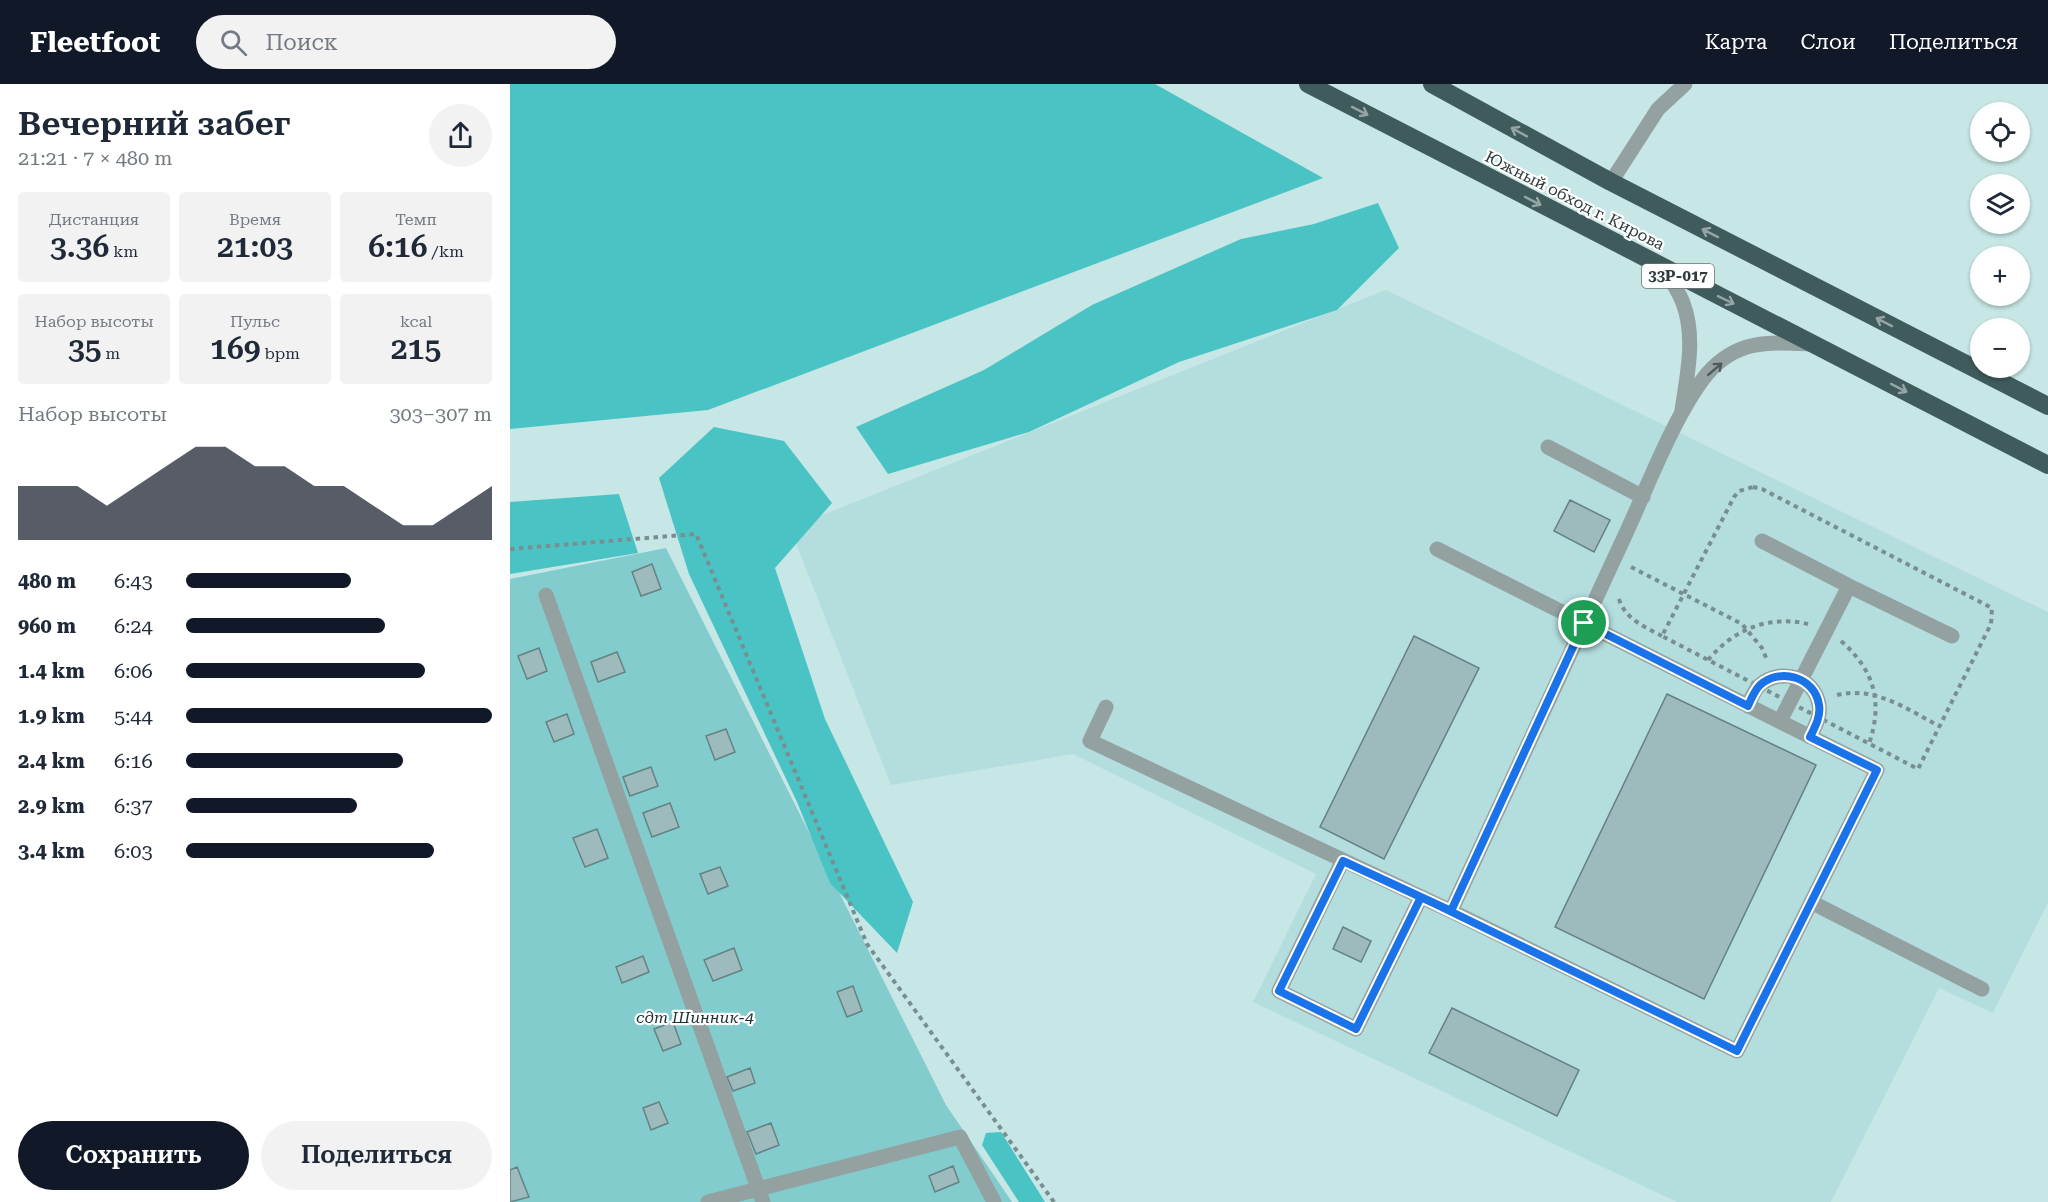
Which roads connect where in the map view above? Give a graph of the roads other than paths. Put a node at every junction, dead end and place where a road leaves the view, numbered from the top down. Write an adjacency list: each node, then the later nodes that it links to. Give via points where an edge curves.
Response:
1 (1308, 84): 5 (highway, Южный обход г. Кирова / 33Р-017, one-way to 5)
2 (1432, 84): 4 (highway, Южный обход г. Кирова, one-way to 2)
3 (1685, 84): 4 (street, via 1658,109)
4 (1611, 182): 7 (highway, Южный обход г. Кирова, one-way to 4)
5 (1666, 270): 6 (highway, Южный обход г. Кирова / 33Р-017, one-way to 6); 8 (street, via 1684,304 1690,335)
6 (1816, 345): 8 (street, one-way to 6, via 1708,374 1745,346 1766,342); 10 (highway, Южный обход г. Кирова / 33Р-017, one-way to 10)
7 (2048, 406)
8 (1681, 416): 11 (street)
9 (1548, 447): 11 (street)
10 (2048, 465)
11 (1643, 496): 16 (street)
12 (1762, 541): 14 (street)
13 (1437, 549): 16 (street)
14 (1850, 586): 17 (street); 18 (street)
15 (546, 595): 28 (street)
16 (1584, 623): 19 (street); 26 (street)
17 (1952, 636)
18 (1801, 680): 19 (street, via 1790,675 1773,678 1758,686); 21 (street); 22 (street, via 1812,687 1818,701 1819,717)
19 (1748, 706): 21 (street)
20 (1106, 707): 23 (street, via 1090,741)
21 (1780, 721): 22 (street)
22 (1810, 737): 25 (street, via 1877,770)
23 (1343, 861): 24 (street); 24 (street, via 1279,991 1356,1029)
24 (1421, 897): 26 (street)
25 (1811, 902): 26 (street, via 1737,1051); 27 (street)
26 (1451, 911)
27 (1982, 988)
28 (761, 1196): 29 (street); 30 (street, via 960,1137)
29 (708, 1202)
30 (994, 1202)

